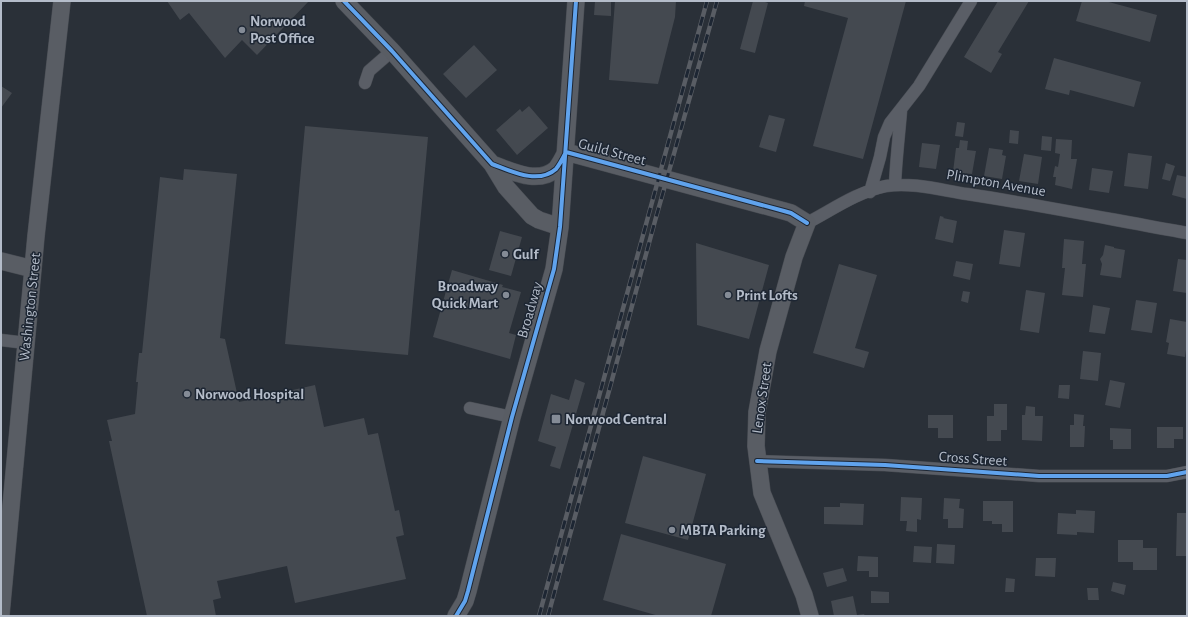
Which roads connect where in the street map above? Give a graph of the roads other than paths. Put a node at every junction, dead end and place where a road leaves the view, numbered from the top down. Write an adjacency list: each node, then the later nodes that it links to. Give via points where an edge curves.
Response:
1 (62, 1): 16 (street, Washington Street)
2 (344, 1): 5 (street, Guild Street)
3 (576, 1): 8 (street, Broadway)
4 (971, 1): 7 (street)
5 (392, 51): 6 (street, via 369,71); 9 (street, Guild Street)
6 (365, 83)
7 (901, 111): 10 (street); 11 (street, via 890,123 884,137)
8 (566, 152): 9 (street, Guild Street, via 556,169 546,175 528,176); 12 (street, Guild Street, via 791,213); 13 (street, Broadway)
9 (492, 164): 13 (street, via 506,187 532,216)
10 (895, 185): 11 (street, Plimpton Avenue); 14 (street, Plimpton Avenue, via 984,196)
11 (870, 192): 12 (street, Plimpton Avenue, via 847,201)
12 (807, 224): 21 (street, Lenox Street, via 794,256 768,351 757,412)
13 (560, 227): 20 (street, Broadway, via 554,269)
14 (1187, 233)
15 (1, 261): 16 (street)
16 (34, 269): 18 (street, Washington Street)
17 (1, 340): 18 (street)
18 (26, 343): 23 (street, Washington Street)
19 (470, 408): 20 (street)
20 (512, 417): 24 (street, Broadway, via 468,591)
21 (757, 461): 22 (street, Cross Street, via 885,465 1038,476 1167,476); 25 (street, Lenox Street, via 762,493 804,595)
22 (1187, 472)
23 (1, 614)
24 (456, 616)
25 (810, 616)

